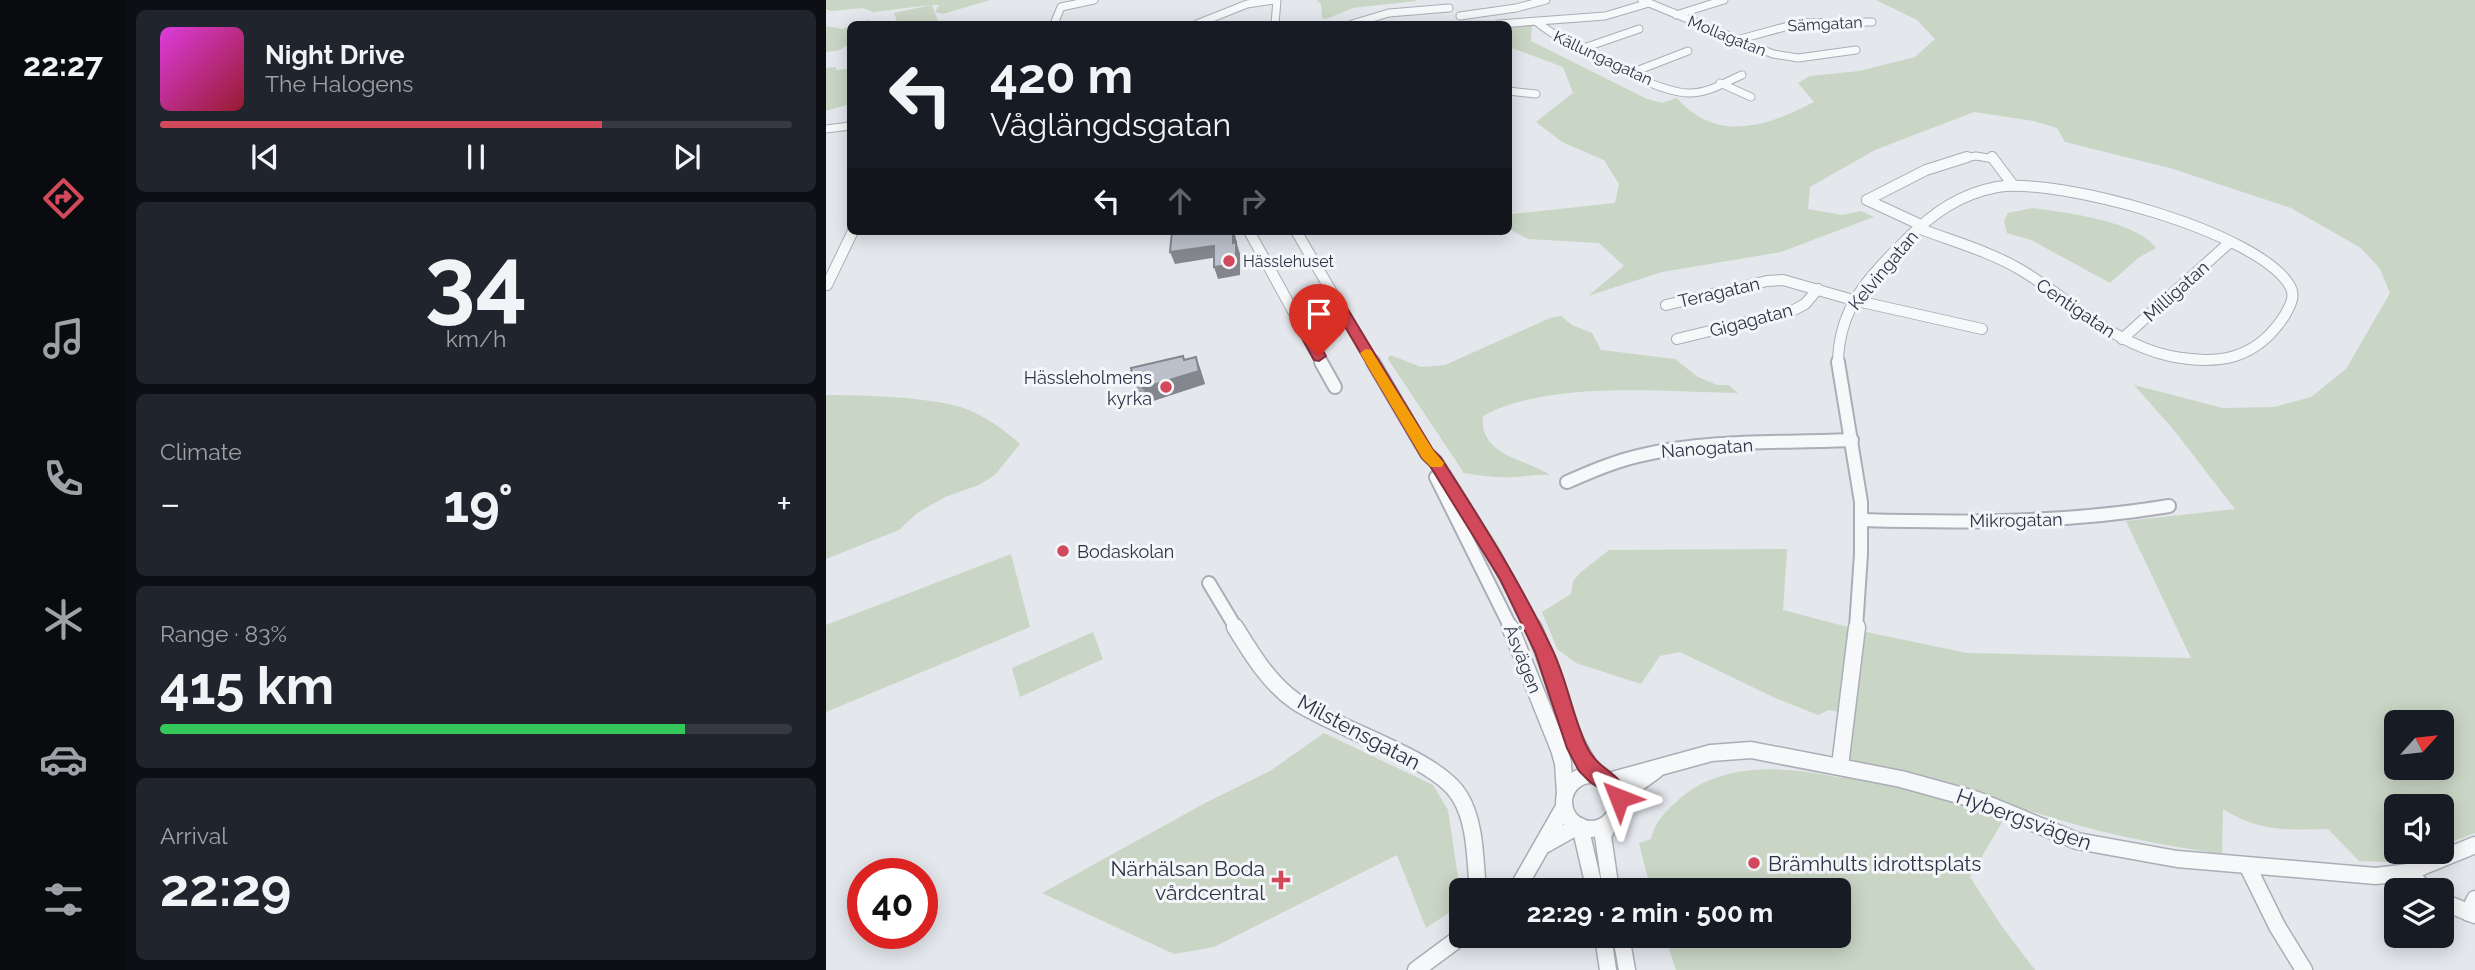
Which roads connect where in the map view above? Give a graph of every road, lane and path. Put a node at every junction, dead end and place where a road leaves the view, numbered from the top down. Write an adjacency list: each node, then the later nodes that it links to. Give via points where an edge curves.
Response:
1 (1094, 0): 7 (street)
2 (1275, 0): 12 (street, via 1247,4); 13 (street)
3 (1439, 0): 8 (street)
4 (1546, 0): 10 (street)
5 (1724, 0): 9 (street)
6 (1646, 2): 9 (street, Mollagatan); 15 (street, via 1605,16)
7 (1063, 3): 11 (street)
8 (1449, 8): 10 (street); 14 (street, via 1389,13)
9 (1676, 15): 19 (street, Mollagatan)
10 (1461, 20)
11 (1055, 21)
12 (1204, 21)
13 (1275, 21)
14 (1362, 21)
15 (1537, 22): 17 (street); 20 (street, Källungagatan)
16 (1872, 22): 19 (street, Sämgatan, via 1799,23)
17 (1512, 23)
18 (1639, 29): 20 (street)
19 (1737, 40): 21 (street, Mollagatan, via 1790,58)
20 (1581, 49): 23 (street, Källungagatan)
21 (1856, 50)
22 (1688, 51): 23 (street)
23 (1631, 73): 25 (street, Källungagatan, via 1694,93)
24 (1742, 75): 25 (street)
25 (1720, 83): 28 (street)
26 (1512, 91): 27 (street)
27 (1536, 94)
28 (1751, 97)
29 (847, 127): 30 (street)
30 (826, 130)
31 (2013, 185): 32 (street, Kelvingatan, via 1963,197); 32 (street, via 1994,159 1985,156 1921,172 1867,200); 36 (street, Kelvingatan, via 2099,196)
32 (1920, 226): 39 (street, Kelvingatan); 44 (street, Centigatan, via 2015,267)
33 (851, 235): 37 (street)
34 (1251, 235): 42 (street)
35 (1298, 235): 41 (street, Åsvägen)
36 (2229, 243): 44 (street, Milligatan); 44 (street, Centigatan, via 2274,268 2288,282 2291,305 2268,339 2245,353 2217,359 2175,356)
37 (827, 285)
38 (1818, 289): 39 (street, Teragatan); 40 (street, Teragatan, via 1767,281); 45 (street, Gigagatan, via 1805,304 1792,310)
39 (1853, 300): 43 (street, Teragatan); 47 (street, Kelvingatan, via 1844,319 1837,369)
40 (1666, 305)
41 (1340, 308): 42 (street); 48 (street, Åsvägen)
42 (1298, 320): 46 (street)
43 (1982, 329)
44 (2122, 339)
45 (1677, 340)
46 (1335, 387)
47 (1852, 440): 49 (street, Nanogatan, via 1666,448 1609,463); 51 (street, Kelvingatan)
48 (1427, 454): 55 (street, Åsvägen, via 1485,538 1521,603 1544,652 1577,748 1586,764); 56 (street, Åsvägen, via 1428,464 1478,555 1559,749)
49 (1567, 482)
50 (2169, 506): 51 (street, Mikrogatan, via 2058,520)
51 (1862, 520): 53 (street, Kelvingatan, via 1858,627)
52 (1209, 583): 63 (street, Milstensgatan, via 1267,674 1293,699 1428,768 1453,786 1468,820)
53 (1840, 766): 54 (street, Hybergsvägen, via 1751,750 1711,753); 61 (street, Hybergsvägen, via 1952,792 2077,841)
54 (1656, 769): 55 (street, Hybergsvägen); 57 (street, Hybergsvägen, via 1634,786)
55 (1603, 778): 56 (street, via 1576,780); 57 (street, via 1617,790)
56 (1564, 800): 58 (street, via 1568,817); 59 (street)
57 (1615, 812): 58 (street, via 1595,827); 66 (street, via 1603,836)
58 (1579, 826): 59 (street); 65 (street)
59 (1546, 844): 64 (street)
60 (2475, 845): 62 (street, Hybergsvägen)
61 (2248, 867): 62 (street, Hybergsvägen, via 2376,876); 76 (street)
62 (2409, 872): 67 (street)
63 (1476, 878)
64 (1524, 878)
65 (1592, 878)
66 (1609, 878)
67 (2414, 878)
68 (2454, 904): 69 (street)
69 (2473, 909)
70 (1449, 946): 73 (street)
71 (1605, 948): 74 (street)
72 (1623, 948): 75 (street)
73 (1416, 970)
74 (1608, 970)
75 (1627, 970)
76 (2304, 970)

